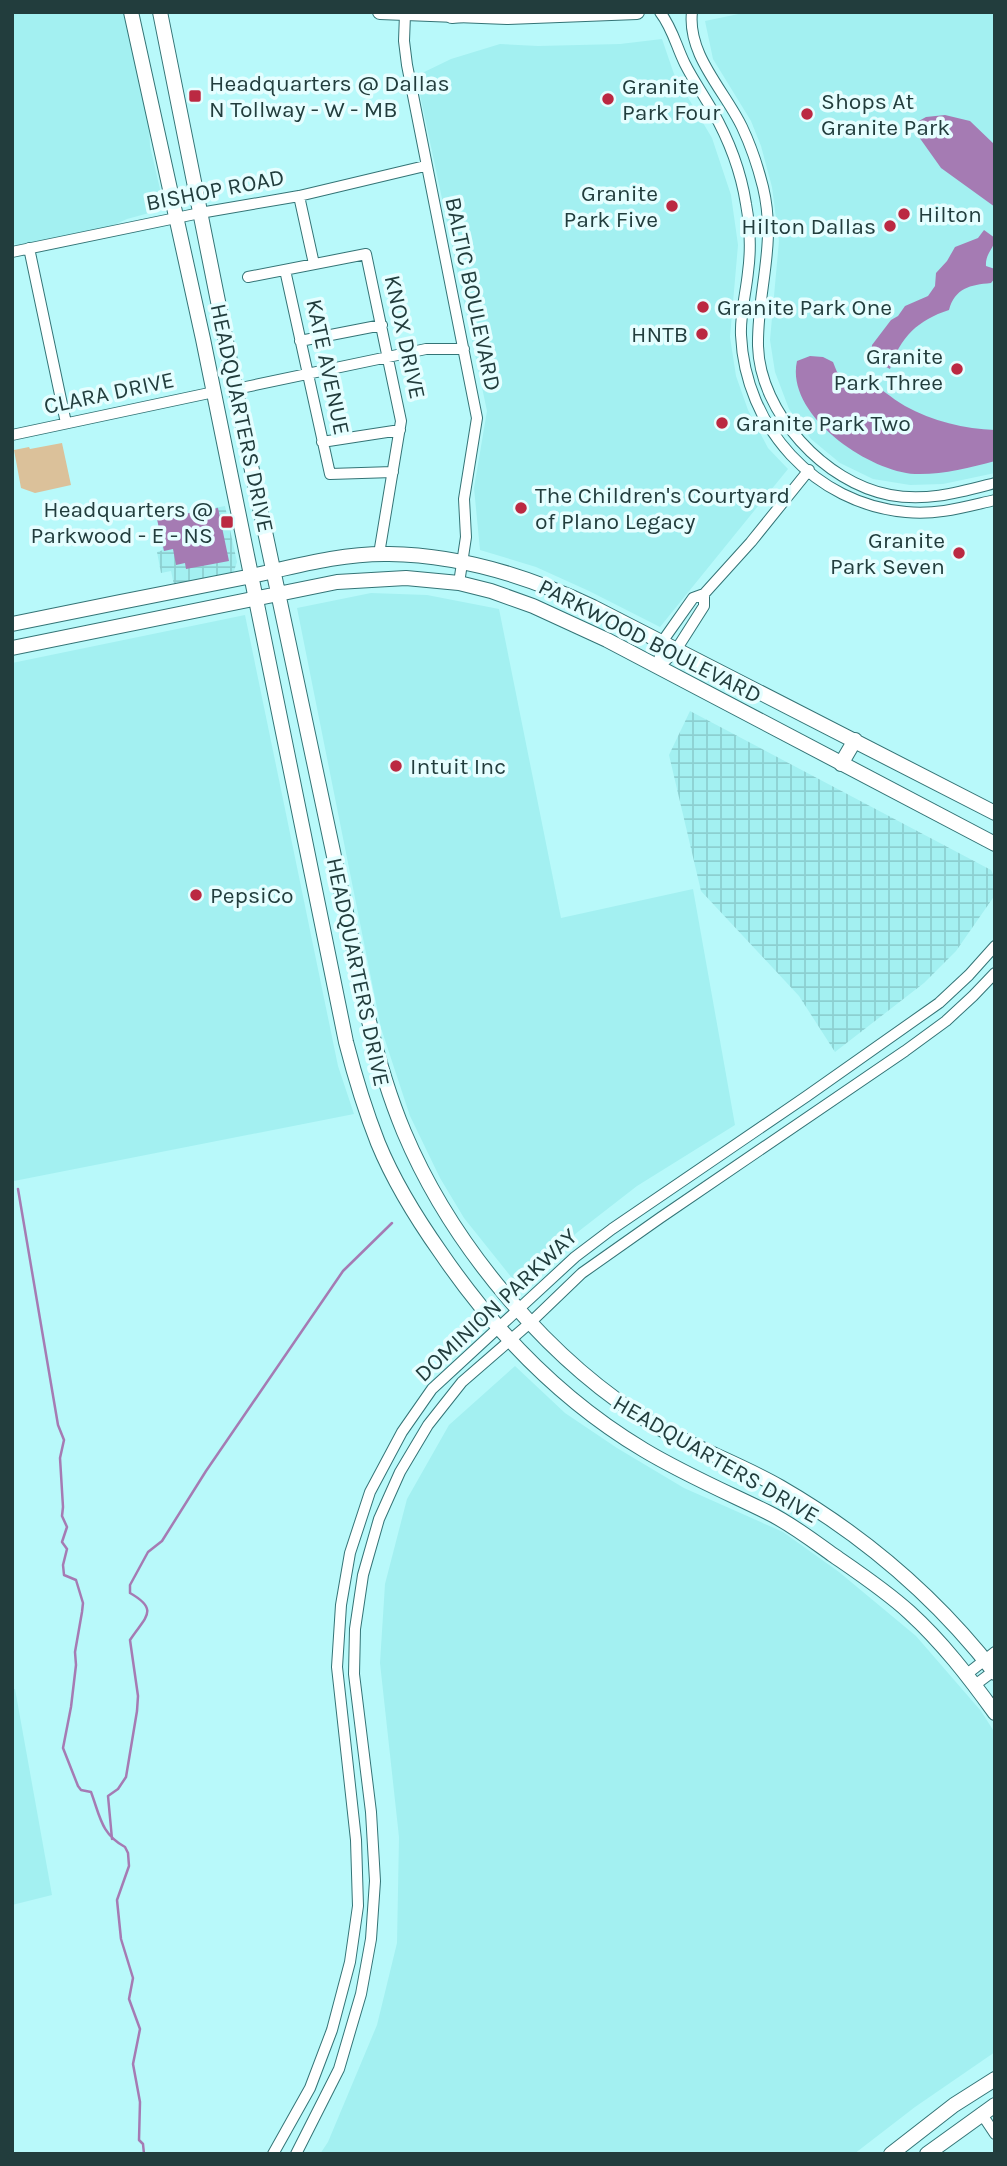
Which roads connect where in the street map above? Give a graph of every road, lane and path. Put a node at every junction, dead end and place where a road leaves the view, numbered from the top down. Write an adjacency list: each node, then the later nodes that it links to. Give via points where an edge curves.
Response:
1 (131, 12): 15 (main road, HEADQUARTERS DRIVE)
2 (160, 12): 14 (main road, HEADQUARTERS DRIVE)
3 (380, 12): 8 (main road)
4 (485, 12): 9 (highway)
5 (637, 12): 9 (main road)
6 (660, 12): 11 (street)
7 (692, 12): 10 (street, via 694,38 706,67)
8 (405, 14): 9 (main road); 12 (street, BALTIC BOULEVARD, via 407,65)
9 (452, 15)
10 (734, 112): 11 (street); 16 (street, via 759,172)
11 (718, 122): 17 (street, via 739,173)
12 (425, 166): 13 (street, BISHOP ROAD); 25 (street, BALTIC BOULEVARD)
13 (299, 196): 14 (street, BISHOP ROAD); 20 (street)
14 (200, 213): 15 (street, BISHOP ROAD); 30 (main road, HEADQUARTERS DRIVE)
15 (177, 218): 18 (street, BISHOP ROAD); 31 (main road, HEADQUARTERS DRIVE)
16 (769, 231): 17 (street); 26 (street)
17 (750, 232): 27 (street)
18 (29, 248): 19 (street, BISHOP ROAD); 32 (street)
19 (12, 252)
20 (314, 264): 21 (street); 23 (street, KNOX DRIVE, via 366,254)
21 (285, 270): 22 (street); 24 (street, KATE AVENUE)
22 (248, 277)
23 (382, 325): 24 (street); 28 (street, KNOX DRIVE)
24 (300, 341): 29 (street, KATE AVENUE)
25 (464, 349): 28 (street); 42 (street, BALTIC BOULEVARD, via 477,418 464,499)
26 (758, 349): 27 (street); 36 (street, via 778,412)
27 (743, 351): 38 (street, via 766,421)
28 (388, 356): 29 (street); 33 (street, KNOX DRIVE)
29 (307, 373): 30 (street); 35 (street, KATE AVENUE)
30 (236, 389): 31 (main road); 43 (main road, HEADQUARTERS DRIVE)
31 (214, 392): 32 (street, CLARA DRIVE); 44 (main road, HEADQUARTERS DRIVE)
32 (66, 424): 34 (street, CLARA DRIVE)
33 (400, 430): 35 (street); 37 (street, KNOX DRIVE)
34 (12, 435)
35 (322, 442): 37 (street, KATE AVENUE, via 330,474)
36 (819, 460): 38 (street); 39 (street, via 849,480 890,495 930,498)
37 (393, 472): 41 (street, KNOX DRIVE)
38 (807, 472): 40 (street, via 839,494 874,507 952,512); 47 (street)
39 (995, 483)
40 (995, 500)
41 (379, 554): 42 (main road, PARKWOOD BOULEVARD); 43 (main road, PARKWOOD BOULEVARD)
42 (463, 562): 45 (street, BALTIC BOULEVARD); 52 (main road, PARKWOOD BOULEVARD, via 562,592)
43 (273, 571): 44 (main road, PARKWOOD BOULEVARD); 46 (main road, HEADQUARTERS DRIVE)
44 (251, 576): 48 (main road, HEADQUARTERS DRIVE); 49 (main road, PARKWOOD BOULEVARD)
45 (459, 583): 46 (main road, PARKWOOD BOULEVARD, via 371,578); 55 (main road, PARKWOOD BOULEVARD, via 552,614)
46 (278, 593): 48 (main road, PARKWOOD BOULEVARD); 66 (main road, HEADQUARTERS DRIVE, via 369,1021 388,1090 424,1173 479,1259)
47 (704, 594): 52 (street, via 693,598); 54 (street, via 704,606)
48 (256, 598): 51 (main road, PARKWOOD BOULEVARD); 68 (main road, HEADQUARTERS DRIVE, via 346,1042 362,1100 383,1153 421,1225)
49 (77, 611): 50 (main road, PARKWOOD BOULEVARD); 51 (main road)
50 (12, 624)
51 (82, 634): 53 (main road, PARKWOOD BOULEVARD)
52 (662, 642): 54 (main road, PARKWOOD BOULEVARD); 55 (street)
53 (12, 648)
54 (676, 649): 55 (street); 56 (main road, PARKWOOD BOULEVARD)
55 (658, 668): 57 (main road, PARKWOOD BOULEVARD)
56 (855, 740): 57 (main road); 58 (main road, PARKWOOD BOULEVARD)
57 (841, 764): 59 (main road, PARKWOOD BOULEVARD)
58 (995, 813)
59 (995, 844)
60 (995, 946): 62 (street, DOMINION PARKWAY)
61 (995, 972): 63 (street, DOMINION PARKWAY)
62 (965, 979): 63 (street); 64 (street, DOMINION PARKWAY, via 901,1032)
63 (977, 992): 65 (street, DOMINION PARKWAY, via 905,1051)
64 (671, 1189): 65 (street); 66 (street, DOMINION PARKWAY, via 575,1257)
65 (681, 1203): 67 (street, DOMINION PARKWAY, via 582,1273)
66 (519, 1308): 67 (main road, HEADQUARTERS DRIVE); 68 (street, DOMINION PARKWAY)
67 (531, 1322): 69 (street, DOMINION PARKWAY); 70 (main road, HEADQUARTERS DRIVE, via 585,1374 640,1415)
68 (499, 1328): 69 (main road, HEADQUARTERS DRIVE); 76 (street, DOMINION PARKWAY, via 432,1389 402,1432 370,1492 350,1553 341,1605 337,1667)
69 (510, 1340): 71 (main road, HEADQUARTERS DRIVE, via 545,1376 612,1430 680,1470); 75 (street, DOMINION PARKWAY, via 462,1382 428,1425 379,1519 363,1575 355,1629)
70 (790, 1493): 71 (main road); 72 (main road, HEADQUARTERS DRIVE, via 853,1534 905,1576)
71 (779, 1518): 73 (main road, HEADQUARTERS DRIVE, via 908,1611)
72 (992, 1665): 73 (street)
73 (971, 1680): 74 (main road, HEADQUARTERS DRIVE)
74 (995, 1713)
75 (360, 1726): 76 (street); 78 (street, DOMINION PARKWAY, via 371,1812)
76 (343, 1729): 77 (street, DOMINION PARKWAY, via 356,1840)
77 (358, 1906): 78 (street); 81 (street, DOMINION PARKWAY, via 350,1962 332,2030)
78 (373, 1907): 84 (street, DOMINION PARKWAY, via 360,1994 339,2069)
79 (995, 2079): 80 (main road)
80 (982, 2088): 82 (main road); 85 (main road)
81 (304, 2100): 84 (street); 88 (street, DOMINION PARKWAY)
82 (954, 2105): 87 (main road); 90 (main road)
83 (995, 2105): 85 (main road)
84 (317, 2108): 89 (street, DOMINION PARKWAY)
85 (981, 2113): 86 (street); 87 (main road)
86 (995, 2134)
87 (950, 2136): 91 (main road)
88 (273, 2154)
89 (296, 2154)
90 (891, 2154)
91 (927, 2154)

